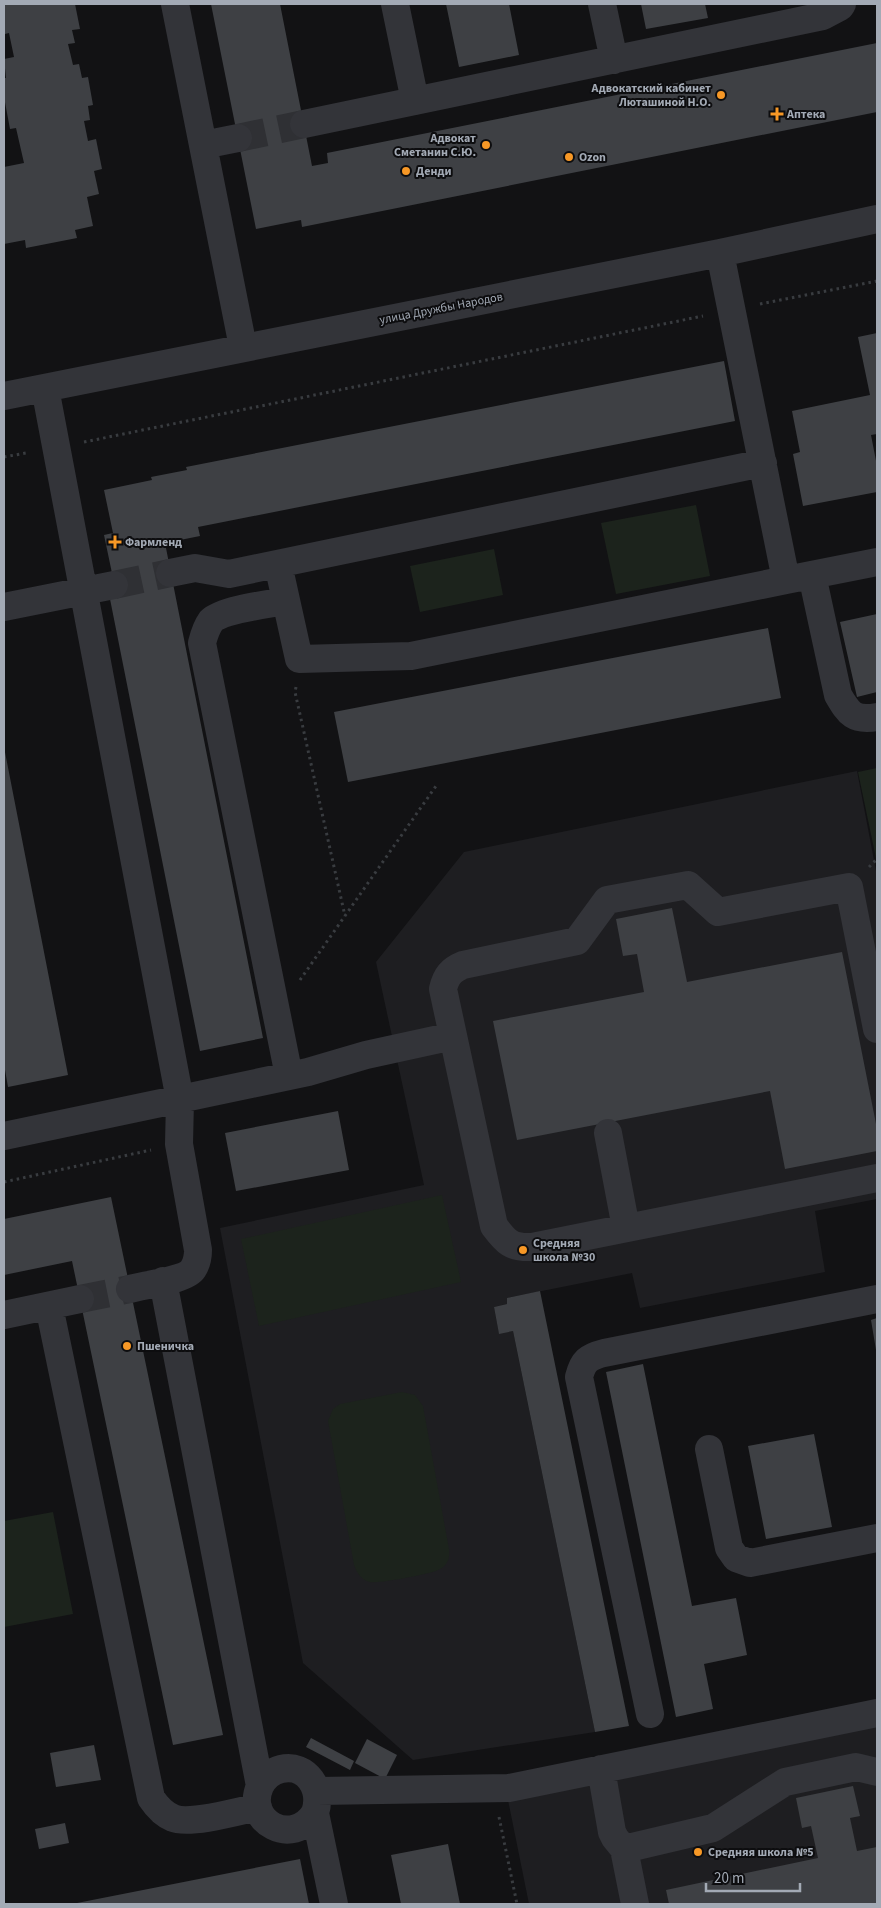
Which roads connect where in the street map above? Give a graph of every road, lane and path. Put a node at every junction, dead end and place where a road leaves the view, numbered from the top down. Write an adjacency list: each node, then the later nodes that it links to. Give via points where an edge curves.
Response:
1 (175, 4): 9 (street)
2 (395, 4): 6 (street)
3 (602, 4): 5 (street)
4 (842, 4): 5 (street, via 822,16)
5 (614, 60): 6 (street)
6 (414, 101): 7 (street)
7 (304, 124)
8 (238, 138): 9 (street)
9 (203, 145): 14 (street)
10 (877, 219): 11 (street, улица Дружбы Народов)
11 (720, 253): 13 (street); 14 (street, улица Дружбы Народов)
12 (877, 281): 13 (path)
13 (731, 310): 17 (path); 19 (street)
14 (243, 347): 15 (street, улица Дружбы Народов)
15 (45, 388): 16 (street, улица Дружбы Народов); 17 (street)
16 (4, 396)
17 (56, 447): 18 (path); 25 (street)
18 (4, 457)
19 (763, 463): 21 (street); 23 (street)
20 (877, 562): 23 (street)
21 (278, 564): 22 (street, via 229,574 195,568); 26 (street)
22 (170, 573)
23 (799, 577): 28 (street, via 411,656); 29 (street, via 838,694 846,709 853,716 864,719)
24 (114, 584): 25 (street)
25 (84, 591): 27 (street); 36 (street)
26 (286, 601): 28 (street); 32 (street, via 222,614 212,620 202,643)
27 (4, 607)
28 (299, 659): 31 (path, via 296,692)
29 (877, 717)
30 (436, 786): 31 (path)
31 (345, 916): 32 (path)
32 (277, 1014): 35 (street)
33 (877, 1028): 34 (street, via 849,887 718,912 688,885 607,900 577,941 452,970 443,989)
34 (453, 1036): 35 (street); 42 (street, via 494,1226 505,1241 518,1248 532,1247)
35 (289, 1076): 36 (street)
36 (180, 1100): 38 (street); 39 (street)
37 (608, 1133): 42 (street)
38 (4, 1136)
39 (179, 1144): 41 (path); 43 (street, via 198,1250 197,1260 193,1270 184,1276)
40 (877, 1178): 42 (street)
41 (4, 1182)
42 (626, 1228)
43 (163, 1281): 44 (street); 53 (street)
44 (130, 1289)
45 (877, 1298): 52 (street, via 604,1353 592,1356 582,1366 579,1377)
46 (80, 1299): 47 (street)
47 (49, 1306): 48 (street); 58 (street, via 151,1798 160,1811 175,1819 190,1820)
48 (4, 1315)
49 (709, 1449): 50 (street, via 729,1548 736,1558 750,1563)
50 (877, 1538)
51 (877, 1713): 55 (street)
52 (650, 1714)
53 (252, 1742): 54 (street); 58 (street)
54 (292, 1769): 58 (street, via 278,1770 266,1777); 59 (street, via 306,1774 315,1785)
55 (601, 1769): 57 (street); 60 (street, via 612,1832)
56 (877, 1772): 60 (street, via 856,1767 785,1782 714,1828)
57 (494, 1790): 59 (street); 62 (path)
58 (259, 1796): 59 (street, via 267,1822 286,1830 300,1827 311,1819)
59 (316, 1802): 61 (street)
60 (624, 1849): 63 (street)
61 (334, 1904)
62 (517, 1904)
63 (634, 1904)

